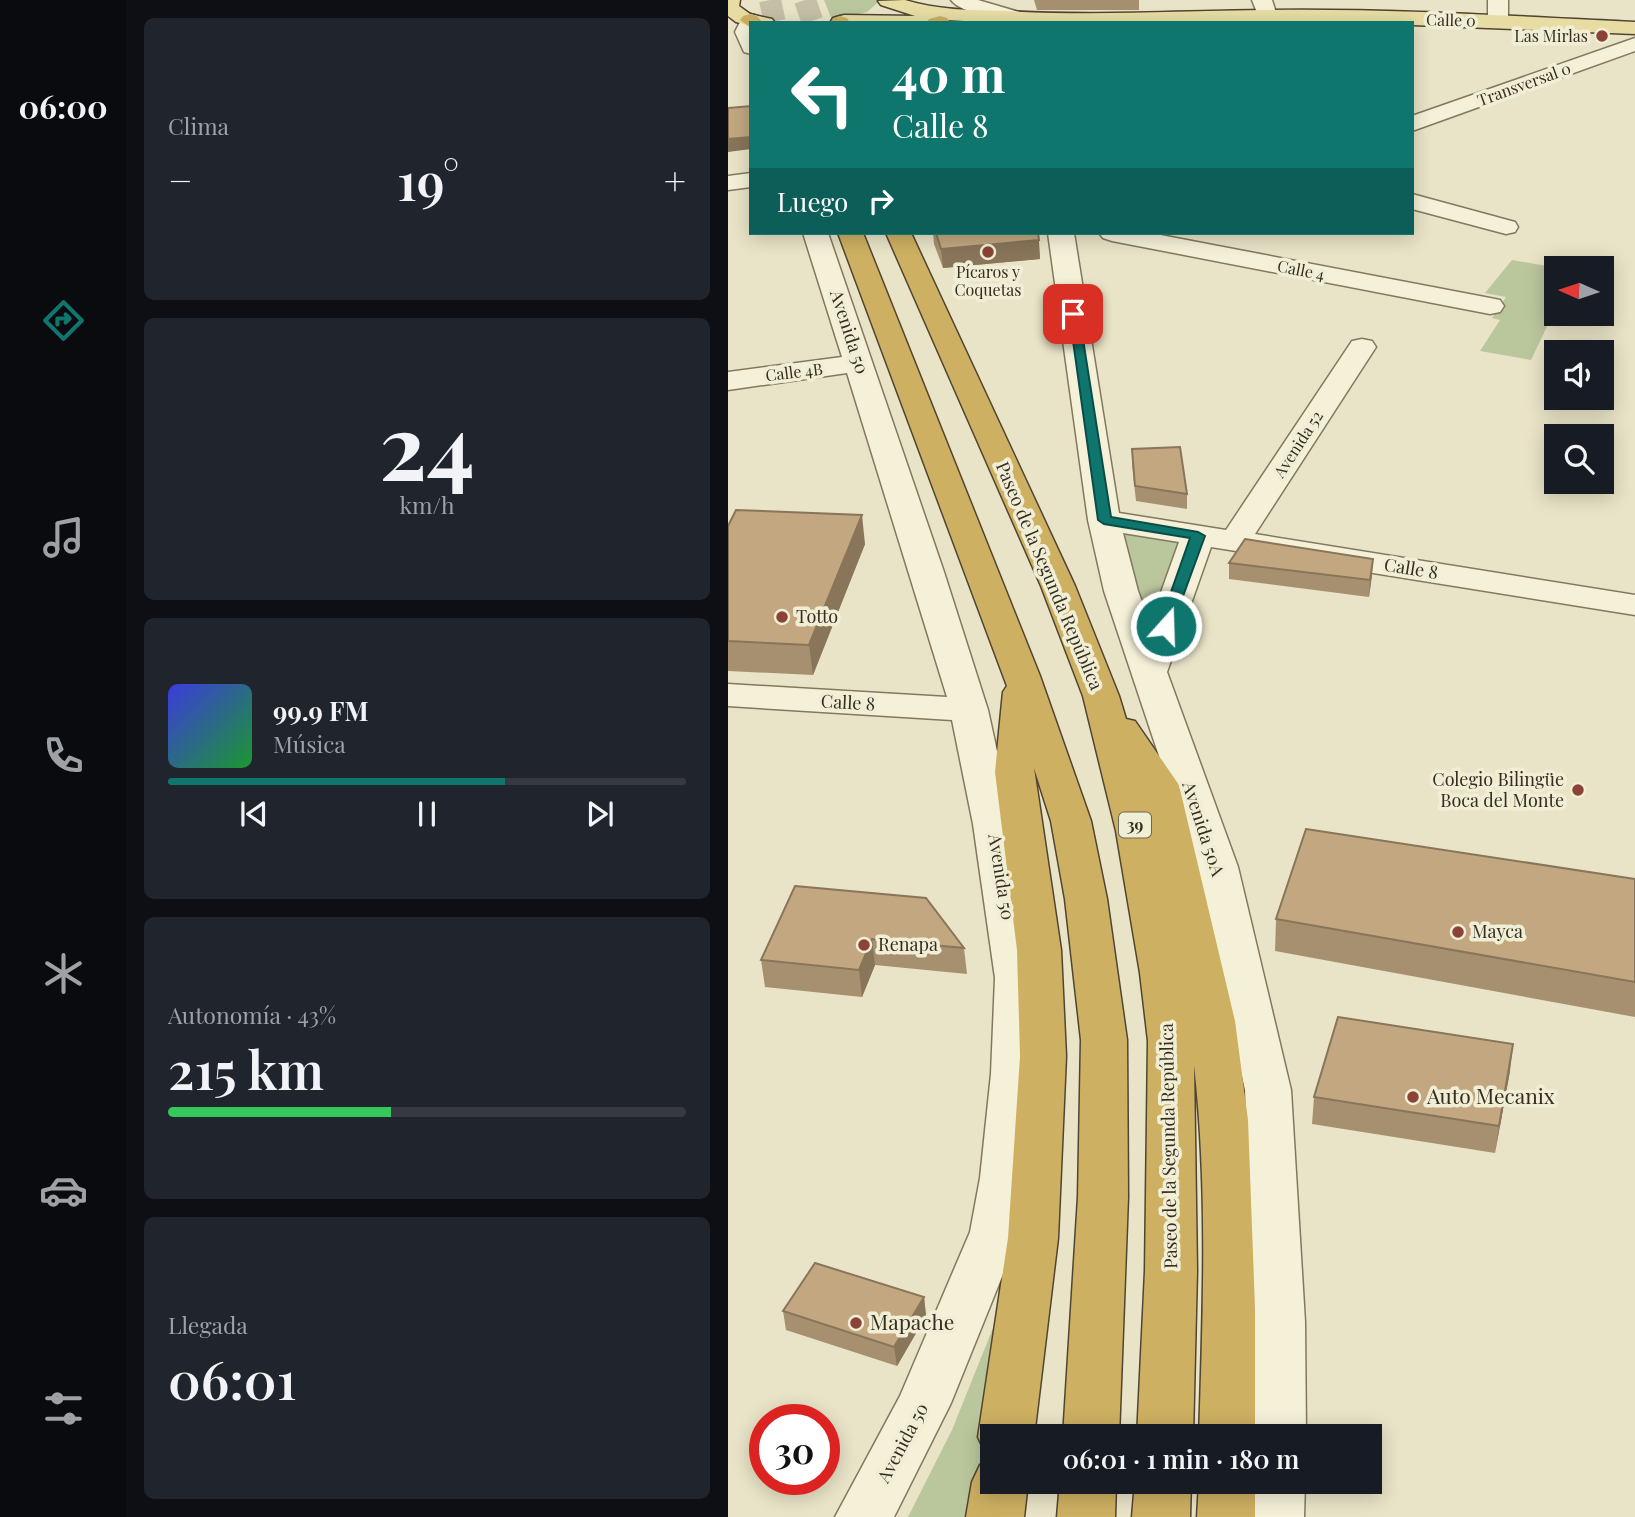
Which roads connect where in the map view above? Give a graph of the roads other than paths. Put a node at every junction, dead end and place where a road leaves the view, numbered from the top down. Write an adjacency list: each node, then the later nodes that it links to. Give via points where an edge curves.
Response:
1 (1498, 0): 9 (street)
2 (888, 1): 5 (main road, Calle 0, via 926,13); 6 (main road, via 874,12)
3 (1265, 8): 8 (main road, Calle 0); 9 (main road, Calle 0)
4 (739, 11): 11 (street)
5 (967, 11): 7 (main road, Calle 0); 8 (main road, Calle 0)
6 (842, 21)
7 (943, 21)
8 (1091, 21)
9 (1498, 21): 10 (main road, Calle 0)
10 (1635, 28)
11 (749, 43)
12 (1635, 44): 13 (street, Transversal 0)
13 (1414, 123)
14 (749, 180): 15 (street)
15 (728, 183)
16 (1414, 202): 17 (street)
17 (1506, 227)
18 (816, 235): 25 (street, Avenida 50)
19 (1061, 235): 27 (street, Avenida 50A)
20 (1122, 235): 23 (street, Calle 4)
21 (904, 240): 34 (highway, Paseo de la Segunda República / 39, via 1058,586)
22 (852, 243): 32 (highway)
23 (1490, 306)
24 (1362, 347): 29 (street, Avenida 52)
25 (859, 363): 26 (street, Calle 4B); 35 (street, Avenida 50)
26 (728, 381)
27 (1104, 520): 28 (street, Calle 8); 31 (street, Avenida 50A, via 1121,590)
28 (1198, 536): 29 (street, Calle 8); 31 (street)
29 (1235, 540): 30 (street, Calle 8)
30 (1634, 599)
31 (1150, 671): 40 (street, Avenida 50A, via 1217,867 1268,1090 1279,1322)
32 (1022, 676): 36 (highway, via 1014,772 1039,950 1043,1056 1033,1238); 37 (highway, via 1071,821 1104,1040 1103,1197)
33 (728, 695): 35 (street, Calle 8)
34 (1101, 696): 38 (highway, Paseo de la Segunda República / 39, via 1136,831 1171,1041); 39 (highway, via 1158,785 1212,1021 1224,1120 1230,1308)
35 (968, 710): 46 (street, Avenida 50, via 993,824 1017,978 1005,1178 995,1232 970,1296 924,1403)
36 (1008, 1424)
37 (1092, 1424)
38 (1165, 1424)
39 (1227, 1424)
40 (1278, 1424)
41 (998, 1494): 47 (highway)
42 (1087, 1494): 48 (highway)
43 (1162, 1494): 49 (highway)
44 (1227, 1494): 50 (highway)
45 (1276, 1494): 51 (street)
46 (864, 1517)
47 (995, 1517)
48 (1086, 1517)
49 (1161, 1517)
50 (1226, 1517)
51 (1275, 1517)

